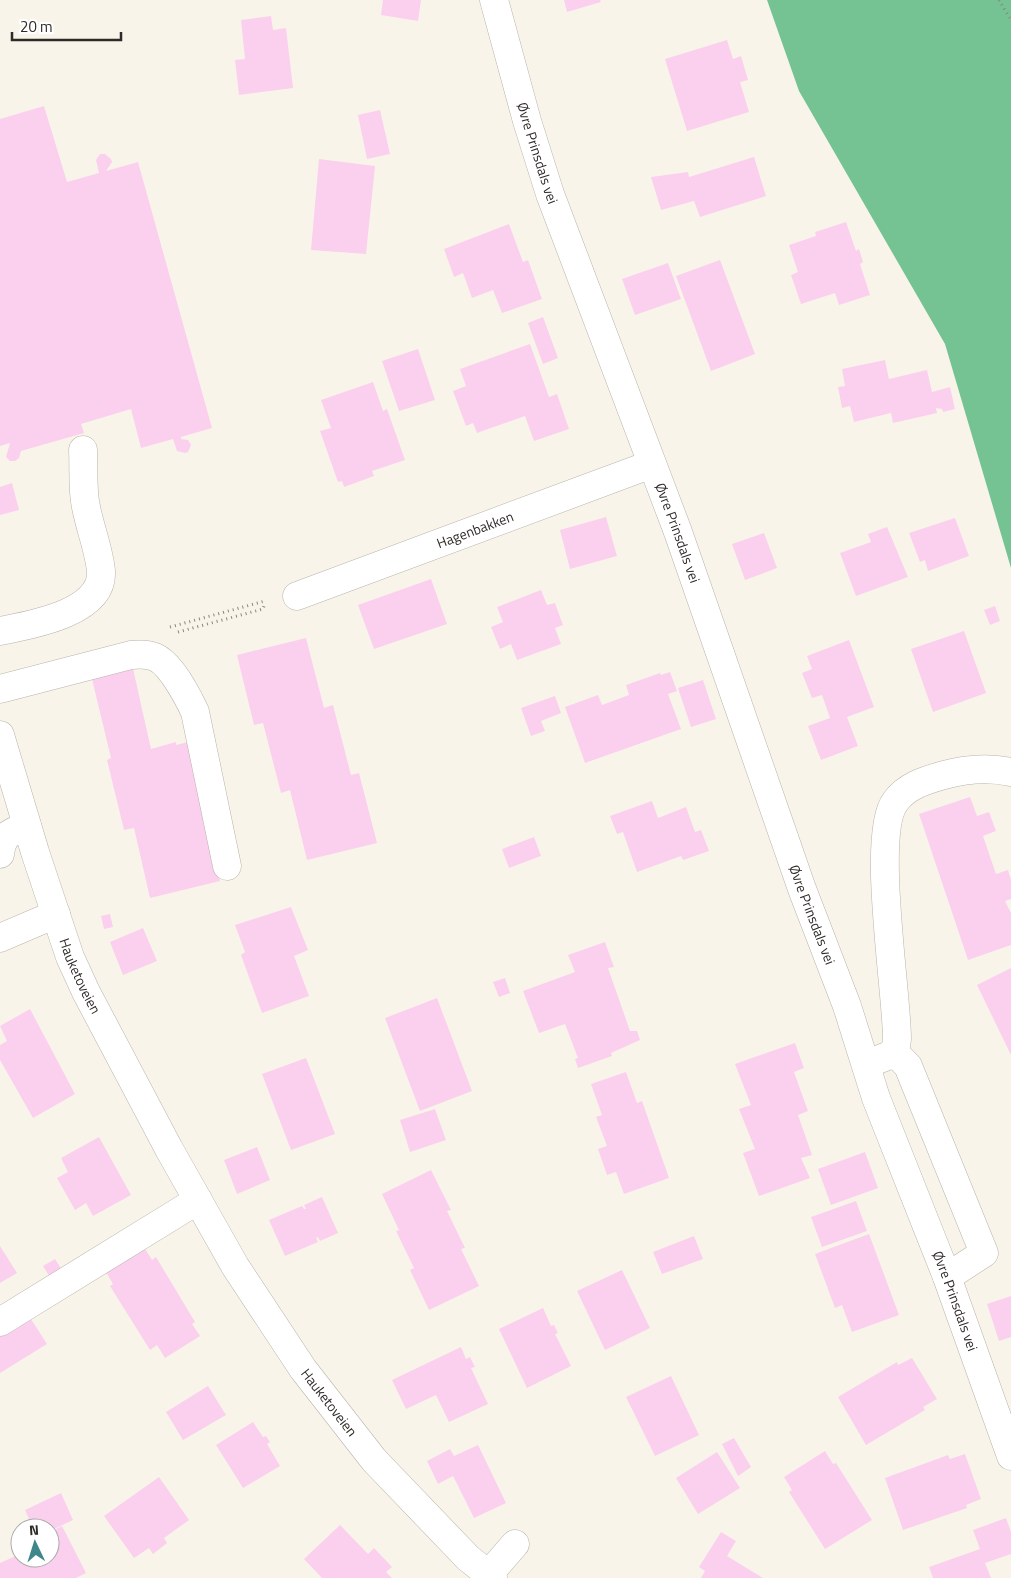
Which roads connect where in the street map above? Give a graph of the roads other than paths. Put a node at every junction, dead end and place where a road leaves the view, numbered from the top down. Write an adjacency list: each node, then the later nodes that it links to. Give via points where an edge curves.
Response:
1 (494, 0): 3 (street, Øvre Prinsdals vei, via 550,194)
2 (83, 450): 5 (street, via 86,506 101,572 98,588 65,614)
3 (652, 464): 4 (street, Hagenbakken); 15 (street, Øvre Prinsdals vei)
4 (298, 596)
5 (0, 631)
6 (0, 689): 11 (street, via 131,655 156,657 173,675 195,712)
7 (0, 735): 9 (street, Hauketoveien)
8 (1011, 772): 14 (street, via 984,769 950,773 924,780 894,802 888,821 886,850 888,936 897,1025)
9 (26, 826): 10 (street, via 10,832 2,841); 12 (street, Hauketoveien)
10 (0, 854)
11 (227, 866)
12 (56, 914): 13 (street); 16 (street, Hauketoveien, via 86,992)
13 (0, 938)
14 (895, 1053): 15 (street); 17 (street, via 908,1066 984,1253)
15 (867, 1064): 17 (street, Øvre Prinsdals vei, via 876,1098)
16 (198, 1200): 18 (street); 21 (street, Hauketoveien, via 235,1266 309,1377 374,1460 468,1558)
17 (947, 1278): 19 (street, Øvre Prinsdals vei)
18 (0, 1322)
19 (1011, 1456)
20 (515, 1544): 21 (street)
21 (491, 1576)

